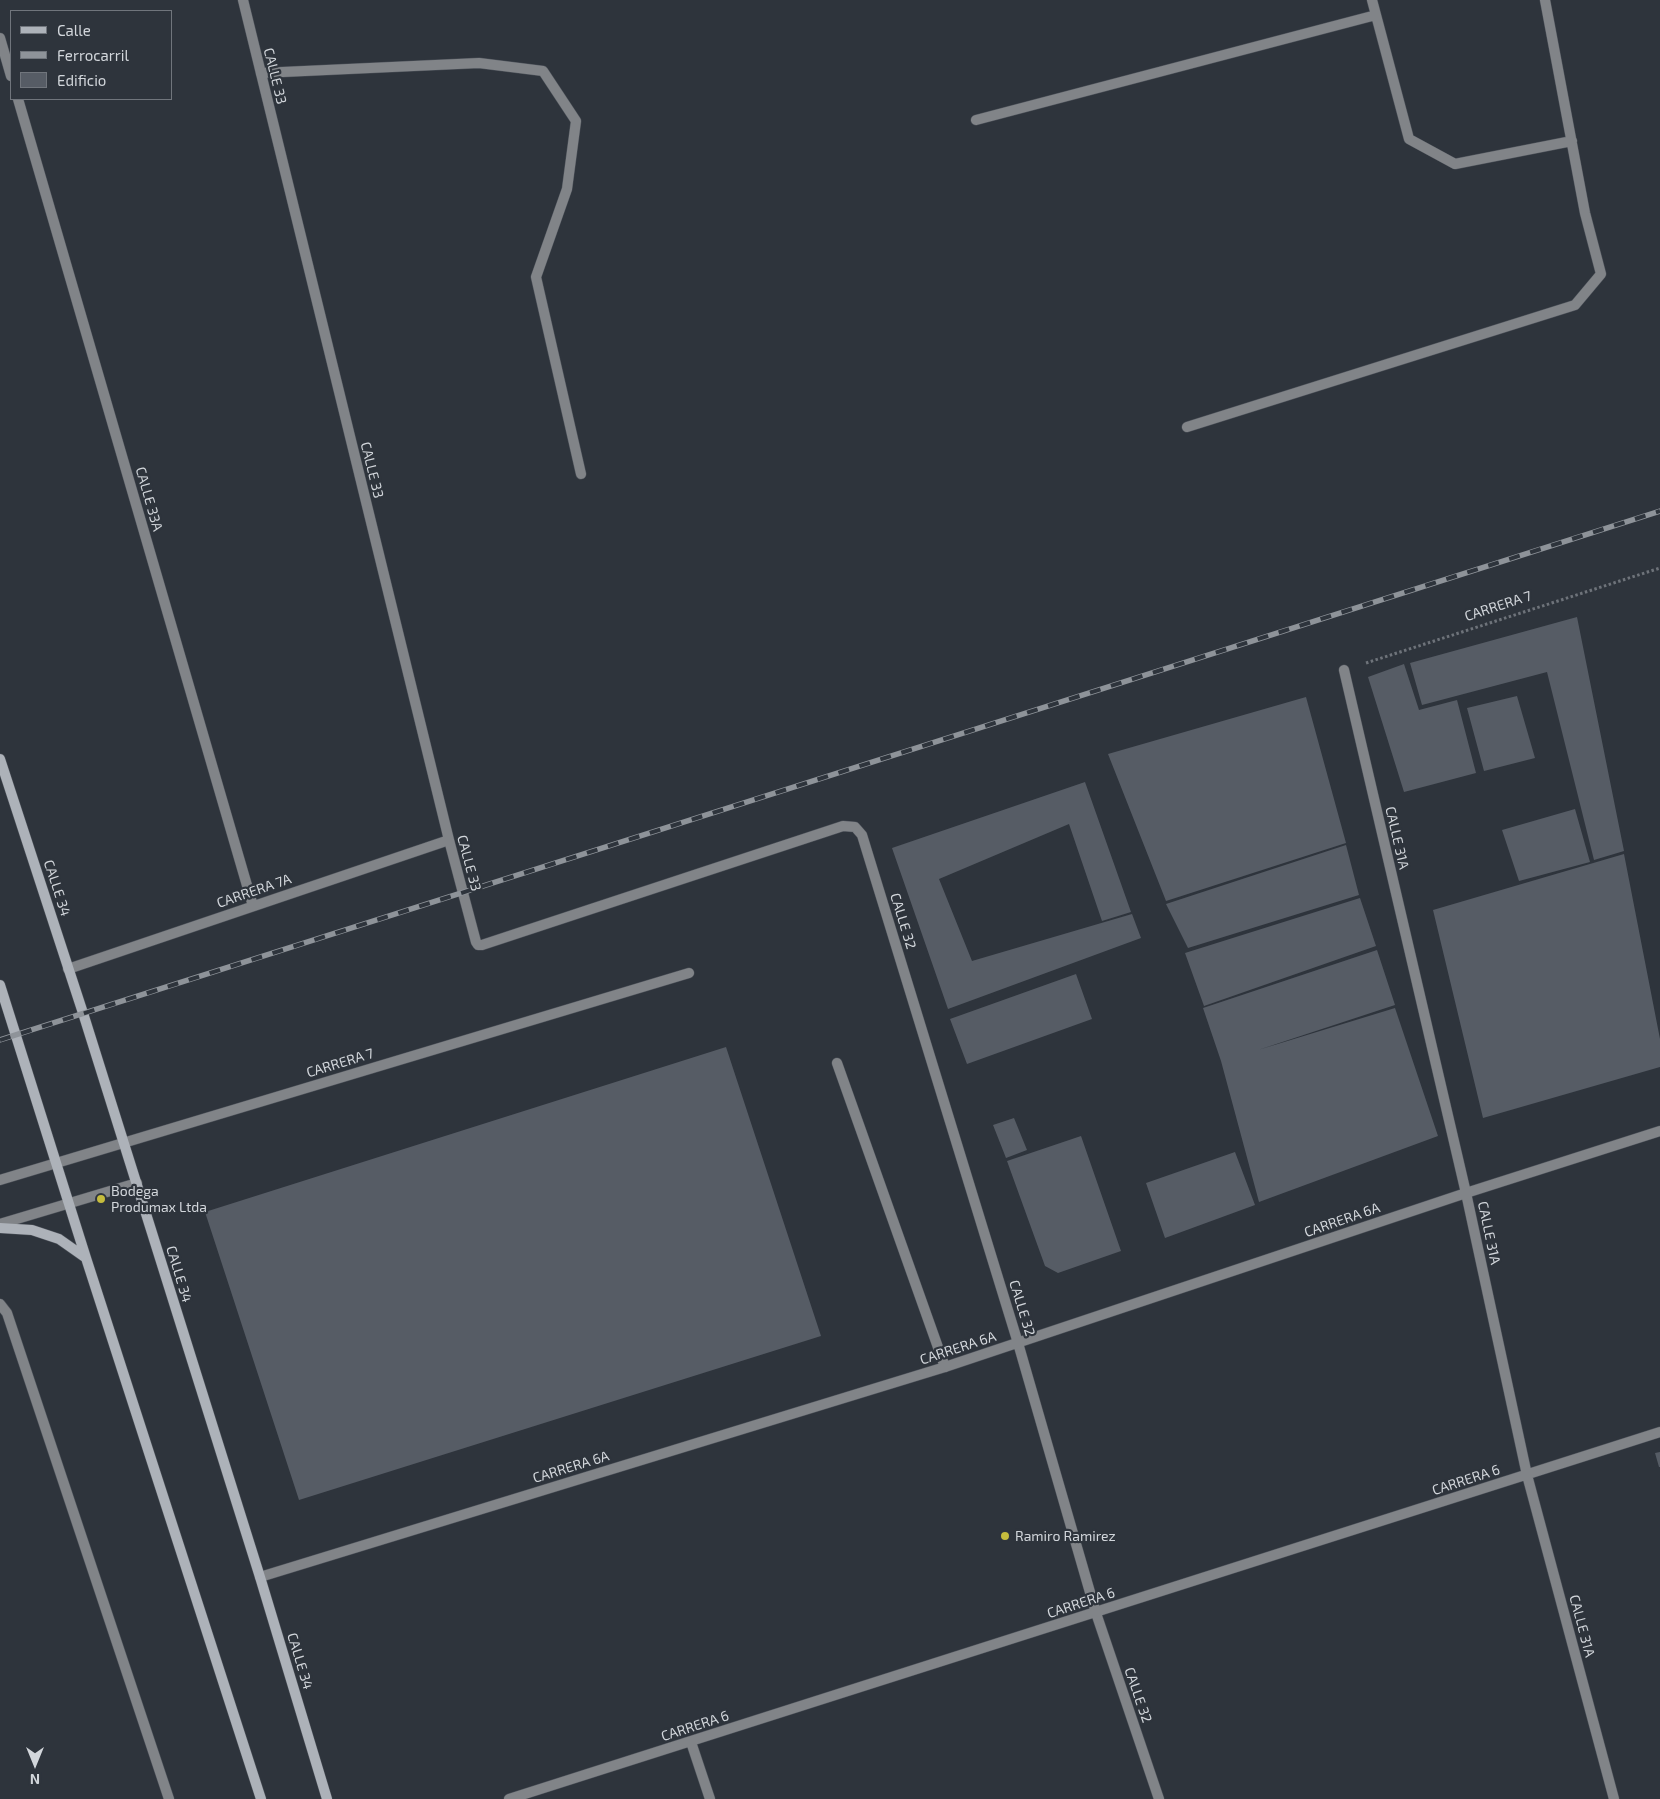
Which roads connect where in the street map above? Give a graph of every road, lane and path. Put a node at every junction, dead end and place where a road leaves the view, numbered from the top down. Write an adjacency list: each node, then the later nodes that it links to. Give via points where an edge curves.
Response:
1 (242, 0): 7 (street, CALLE 33)
2 (1372, 0): 4 (street)
3 (1545, 0): 10 (street)
4 (1376, 15): 9 (street); 10 (street, via 1409,139 1455,164)
5 (0, 38): 6 (street)
6 (10, 73)
7 (260, 73): 12 (street, via 479,63 543,71 576,122 567,189 536,277); 16 (street, CALLE 33)
8 (18, 100): 17 (street, CALLE 33A)
9 (976, 120)
10 (1572, 141): 11 (street, via 1585,213 1601,274 1575,305)
11 (1187, 427)
12 (581, 474)
13 (1660, 568): 14 (path, CARRERA 7)
14 (1344, 670): 28 (street, CALLE 31A)
15 (0, 759): 19 (main road, CALLE 34)
16 (449, 840): 17 (street, CARRERA 7A); 18 (street, CALLE 33)
17 (253, 906): 19 (street, CARRERA 7A)
18 (478, 945): 34 (street, CALLE 32, via 843,826 855,827 865,844)
19 (68, 968): 24 (main road, CALLE 34)
20 (689, 973): 24 (street, CARRERA 7)
21 (0, 985): 25 (main road)
22 (837, 1063): 35 (street)
23 (1660, 1131): 28 (street, CARRERA 6A)
24 (124, 1143): 25 (street, CARRERA 7); 27 (main road, CALLE 34)
25 (56, 1163): 26 (street, CARRERA 7); 29 (main road)
26 (0, 1180)
27 (137, 1184): 29 (street); 38 (main road, CALLE 34)
28 (1466, 1193): 34 (street, CARRERA 6A); 37 (street, CALLE 31A)
29 (69, 1203): 30 (street); 32 (main road)
30 (0, 1224)
31 (0, 1228): 32 (main road, via 32,1230 59,1239)
32 (86, 1258): 42 (main road)
33 (0, 1304): 41 (street, via 7,1313)
34 (1018, 1343): 35 (street, CARRERA 6A); 39 (street, CALLE 32)
35 (945, 1367): 38 (street, CARRERA 6A)
36 (1660, 1432): 37 (street, CARRERA 6)
37 (1527, 1475): 39 (street, CARRERA 6); 47 (street, CALLE 31A)
38 (260, 1577): 43 (main road, CALLE 34)
39 (1096, 1613): 40 (street, CARRERA 6); 46 (street, CALLE 32)
40 (691, 1742): 44 (street, CARRERA 6); 45 (street)
41 (169, 1799)
42 (261, 1799)
43 (327, 1799)
44 (509, 1799)
45 (710, 1799)
46 (1159, 1799)
47 (1614, 1799)

